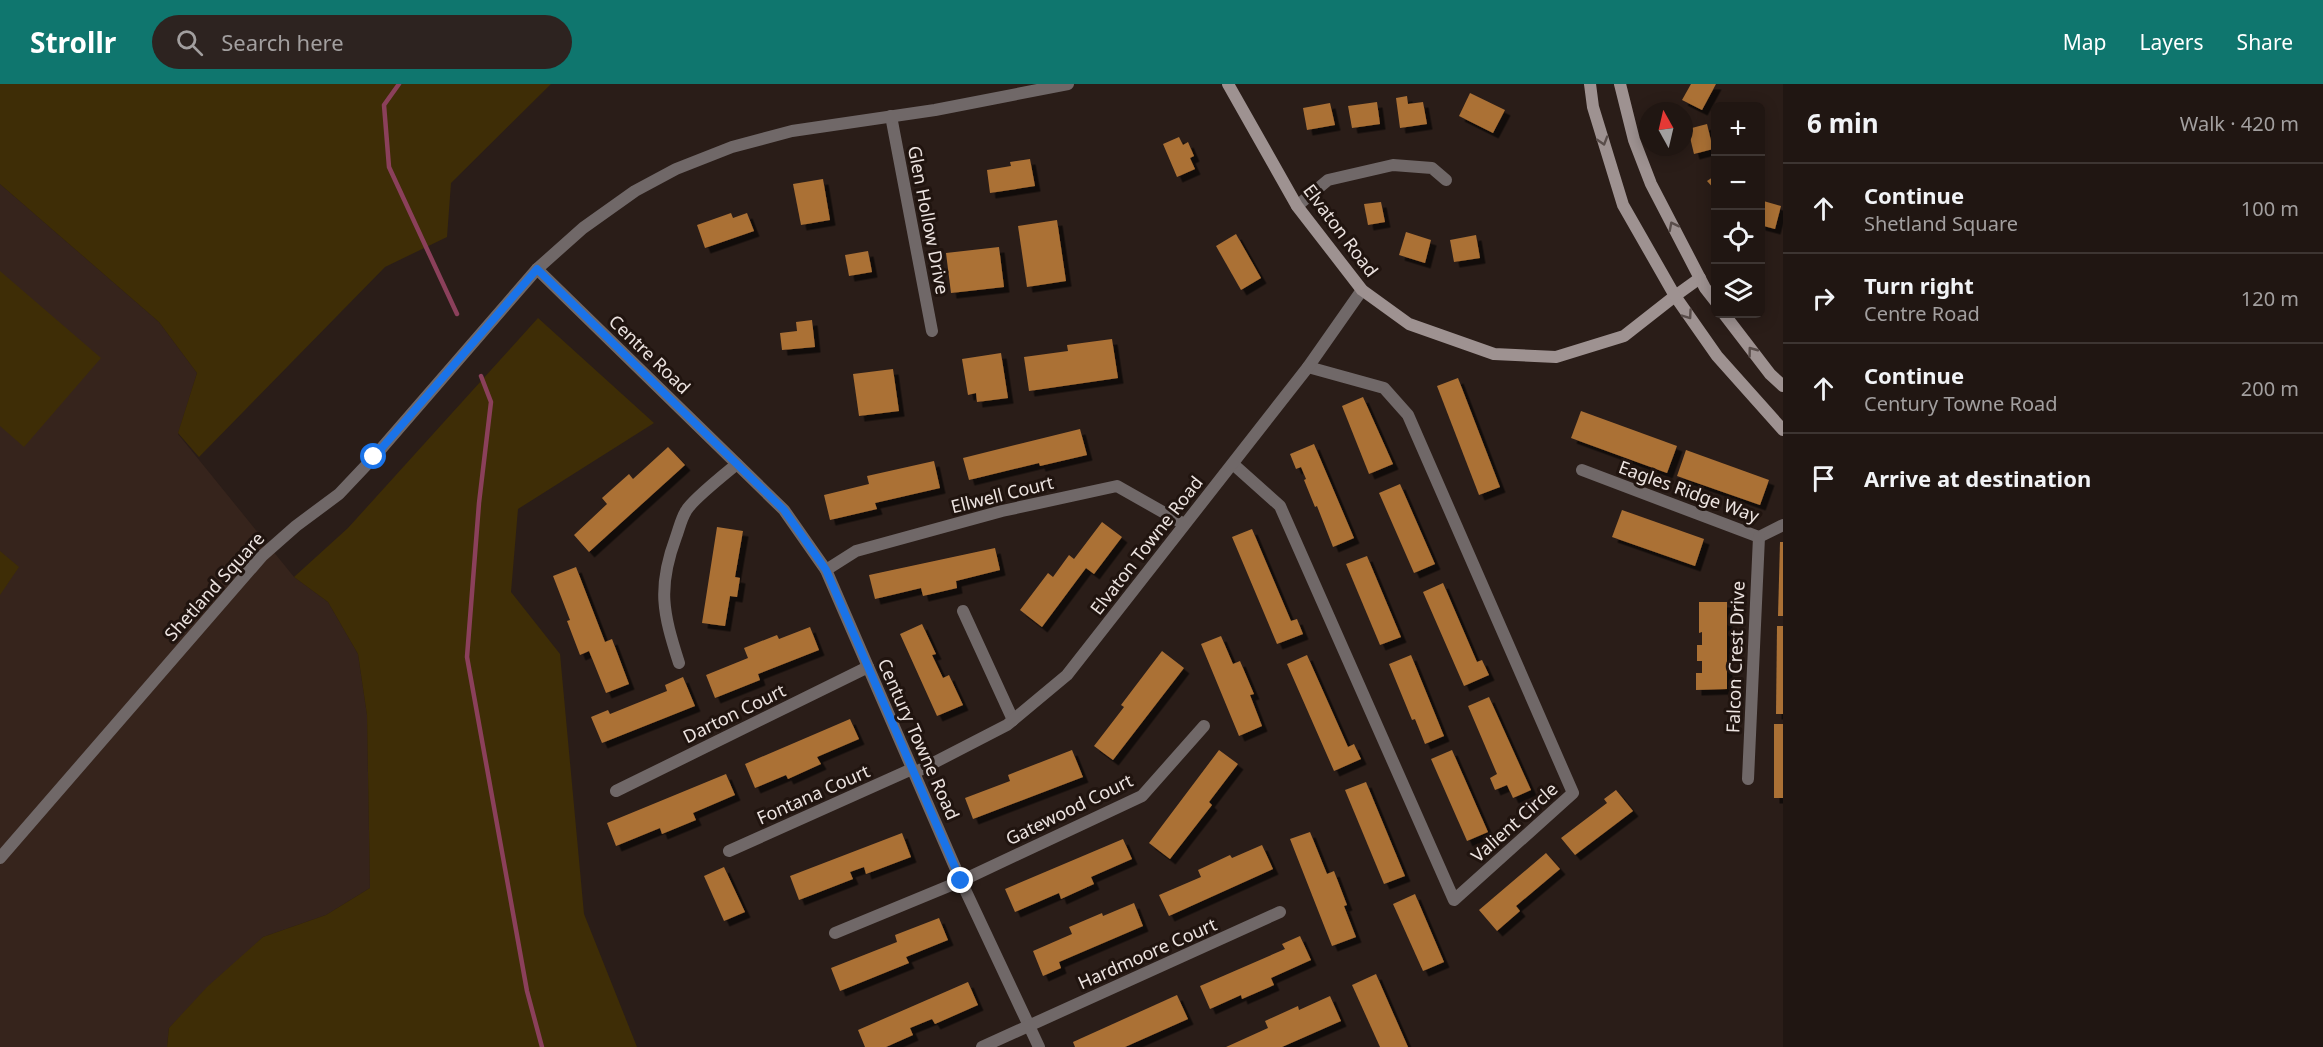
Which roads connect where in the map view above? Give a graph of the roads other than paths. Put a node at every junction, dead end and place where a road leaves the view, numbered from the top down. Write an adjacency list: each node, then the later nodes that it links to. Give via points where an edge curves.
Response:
1 (1068, 84): 5 (street, Shetland Square)
2 (1228, 84): 7 (street, Elvaton Road)
3 (1590, 84): 12 (street, one-way to 12, via 1593,107 1623,205)
4 (1620, 84): 9 (street, one-way to 4, via 1652,184 1634,140)
5 (891, 116): 8 (street, Shetland Square, via 792,131 732,147 676,169 635,191); 14 (street, Glen Hollow Drive)
6 (1446, 180): 7 (street, via 1432,168 1393,165 1328,180)
7 (1297, 206): 10 (street, Elvaton Road)
8 (537, 269): 18 (street, Centre Road); 34 (street, Shetland Square, via 339,494 262,556)
9 (1700, 278): 11 (street); 12 (street, Elvaton Road)
10 (1362, 290): 12 (street, Elvaton Road, via 1409,324 1494,354 1556,357 1624,336); 15 (street, Elvaton Towne Road)
11 (1711, 294)
12 (1675, 296): 17 (street, one-way to 17, via 1717,356)
13 (1727, 318): 16 (street, one-way to 13)
14 (932, 331)
15 (1308, 367): 19 (street, Elvaton Towne Road); 19 (street, Valient Circle, via 1384,388 1408,415 1573,793 1454,900 1280,506)
16 (1783, 386)
17 (1783, 430)
18 (737, 464): 24 (street, Century Towne Road, via 784,510); 26 (street, via 686,510 672,548 663,598)
19 (1233, 464): 21 (street, Elvaton Towne Road)
20 (1582, 470): 23 (street, Eagles Ridge Way)
21 (1184, 524): 24 (street, Ellwell Court, via 1117,486 1002,511 856,550); 28 (street, Elvaton Towne Road, via 1067,675)
22 (1783, 525): 23 (street, Eagles Ridge Way)
23 (1759, 537): 31 (street, Falcon Crest Drive)
24 (826, 570): 27 (street, Century Towne Road)
25 (963, 611): 28 (street)
26 (679, 663)
27 (868, 667): 30 (street, Century Towne Road); 32 (street, Darton Court)
28 (1013, 720): 30 (street, Elvaton Towne Road)
29 (1204, 726): 35 (street, Gatewood Court, via 1142,796)
30 (913, 771): 33 (street, Fontana Court); 35 (street, Century Towne Road)
31 (1748, 779)
32 (616, 791)
33 (729, 851)
34 (0, 858)
35 (961, 881): 37 (street, Gatewood Court); 38 (street, Century Towne Road)
36 (1280, 912): 38 (street, Hardmoore Court)
37 (835, 933)
38 (1029, 1026): 39 (street, Hardmoore Court); 40 (street, Century Towne Road)
39 (982, 1047)
40 (1039, 1047)

